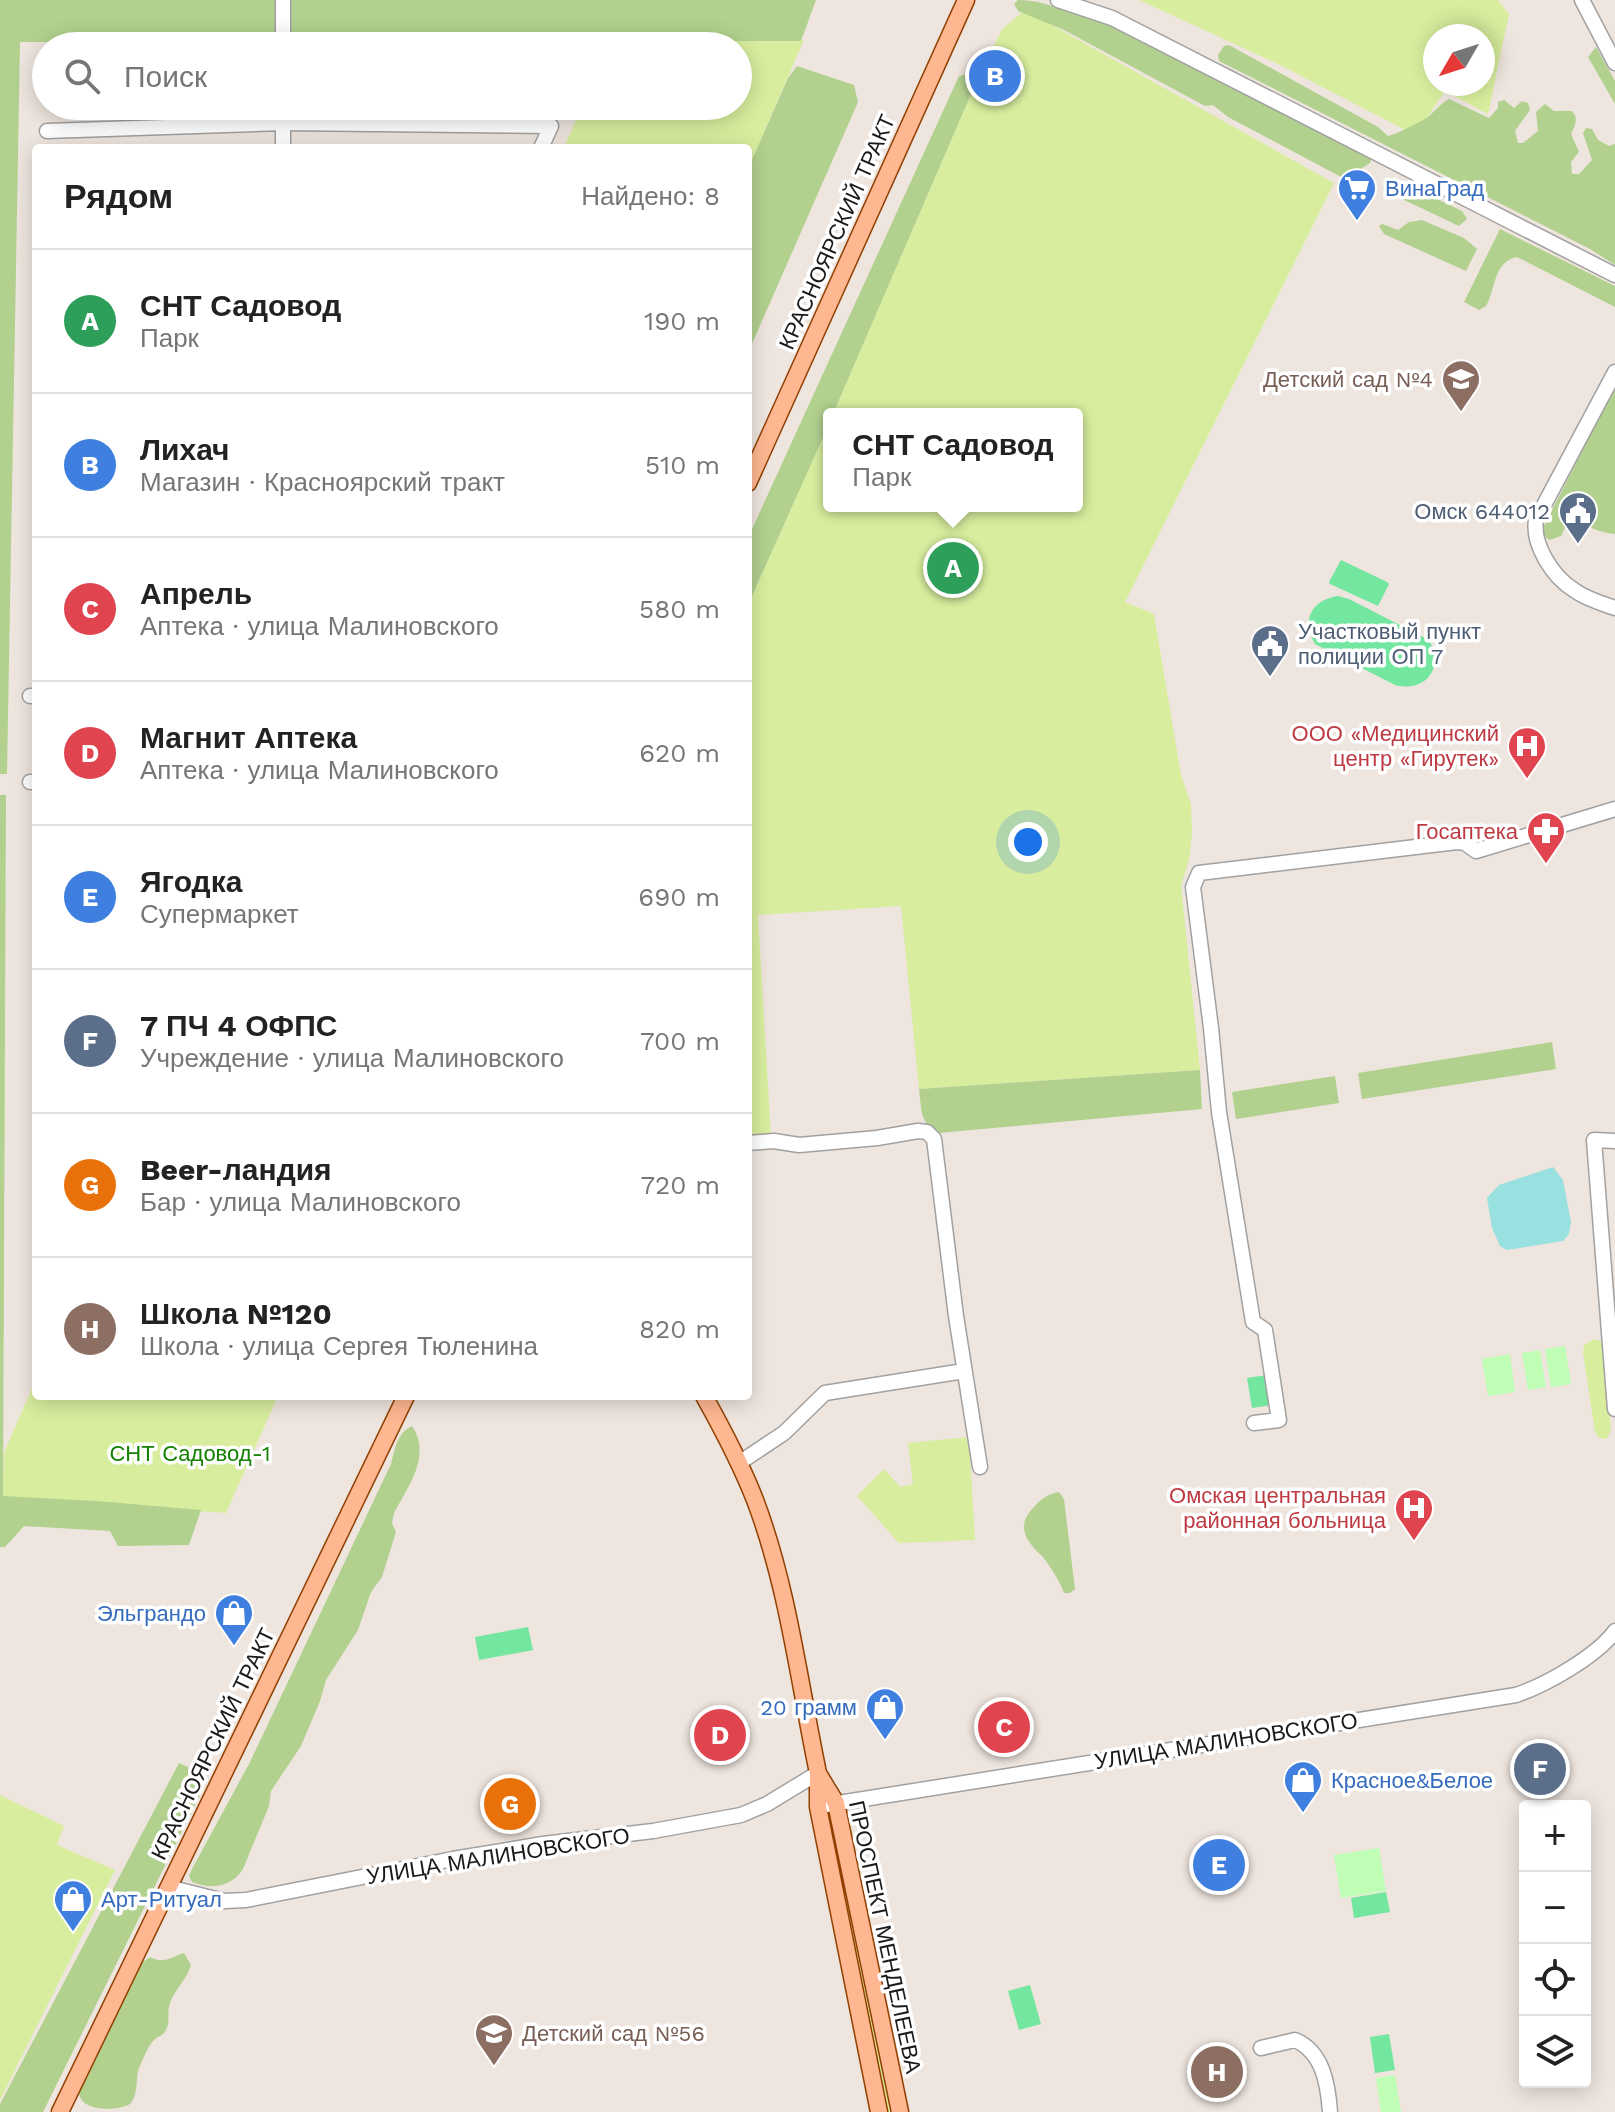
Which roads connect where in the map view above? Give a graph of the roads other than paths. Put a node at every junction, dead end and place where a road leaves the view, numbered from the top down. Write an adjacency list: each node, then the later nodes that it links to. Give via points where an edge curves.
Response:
1 (283, 0): 5 (street)
2 (966, 0): 13 (main road, КРАСНОЯРСКИЙ ТРАКТ)
3 (1058, 0): 11 (street, via 1112,18)
4 (1582, 0): 6 (street)
5 (283, 32)
6 (1615, 63)
7 (283, 123): 8 (street); 9 (street); 10 (street, via 551,126)
8 (47, 131)
9 (283, 144)
10 (543, 144)
11 (1615, 275)
12 (1615, 372): 14 (street, via 1534,532 1571,589)
13 (752, 474)
14 (1615, 608)
15 (1615, 809): 22 (street, via 1476,851 1457,842 1199,873 1193,890 1219,1112 1253,1322 1265,1330 1279,1420)
16 (1615, 1141): 21 (street, via 1594,1140)
17 (752, 1143): 18 (street, via 799,1145 918,1131 934,1139)
18 (964, 1371): 23 (street, via 825,1393 784,1433); 24 (street)
19 (404, 1400): 29 (main road, КРАСНОЯРСКИЙ ТРАКТ)
20 (706, 1400): 23 (main road, ПРОСПЕКТ МЕНДЕЛЕЕВА)
21 (1615, 1409)
22 (1254, 1423)
23 (739, 1463): 26 (main road, ПРОСПЕКТ МЕНДЕЛЕЕВА, via 776,1571)
24 (980, 1467)
25 (1615, 1631): 27 (street, УЛИЦА МАЛИНОВСКОГО, via 1586,1656 1516,1695)
26 (818, 1773): 27 (main road, ПРОСПЕКТ МЕНДЕЛЕЕВА); 28 (main road, ПРОСПЕКТ МЕНДЕЛЕЕВА); 29 (street, УЛИЦА МАЛИНОВСКОГО, via 741,1815 653,1831 453,1859 246,1900 224,1901)
27 (836, 1803): 28 (street, УЛИЦА МАЛИНОВСКОГО); 33 (main road, ПРОСПЕКТ МЕНДЕЛЕЕВА)
28 (818, 1807): 32 (main road, ПРОСПЕКТ МЕНДЕЛЕЕВА)
29 (168, 1887): 31 (main road, КРАСНОЯРСКИЙ ТРАКТ)
30 (1261, 2048): 34 (street, via 1295,2040 1311,2050 1321,2065)
31 (60, 2112)
32 (879, 2112)
33 (900, 2112)
34 (1330, 2112)

